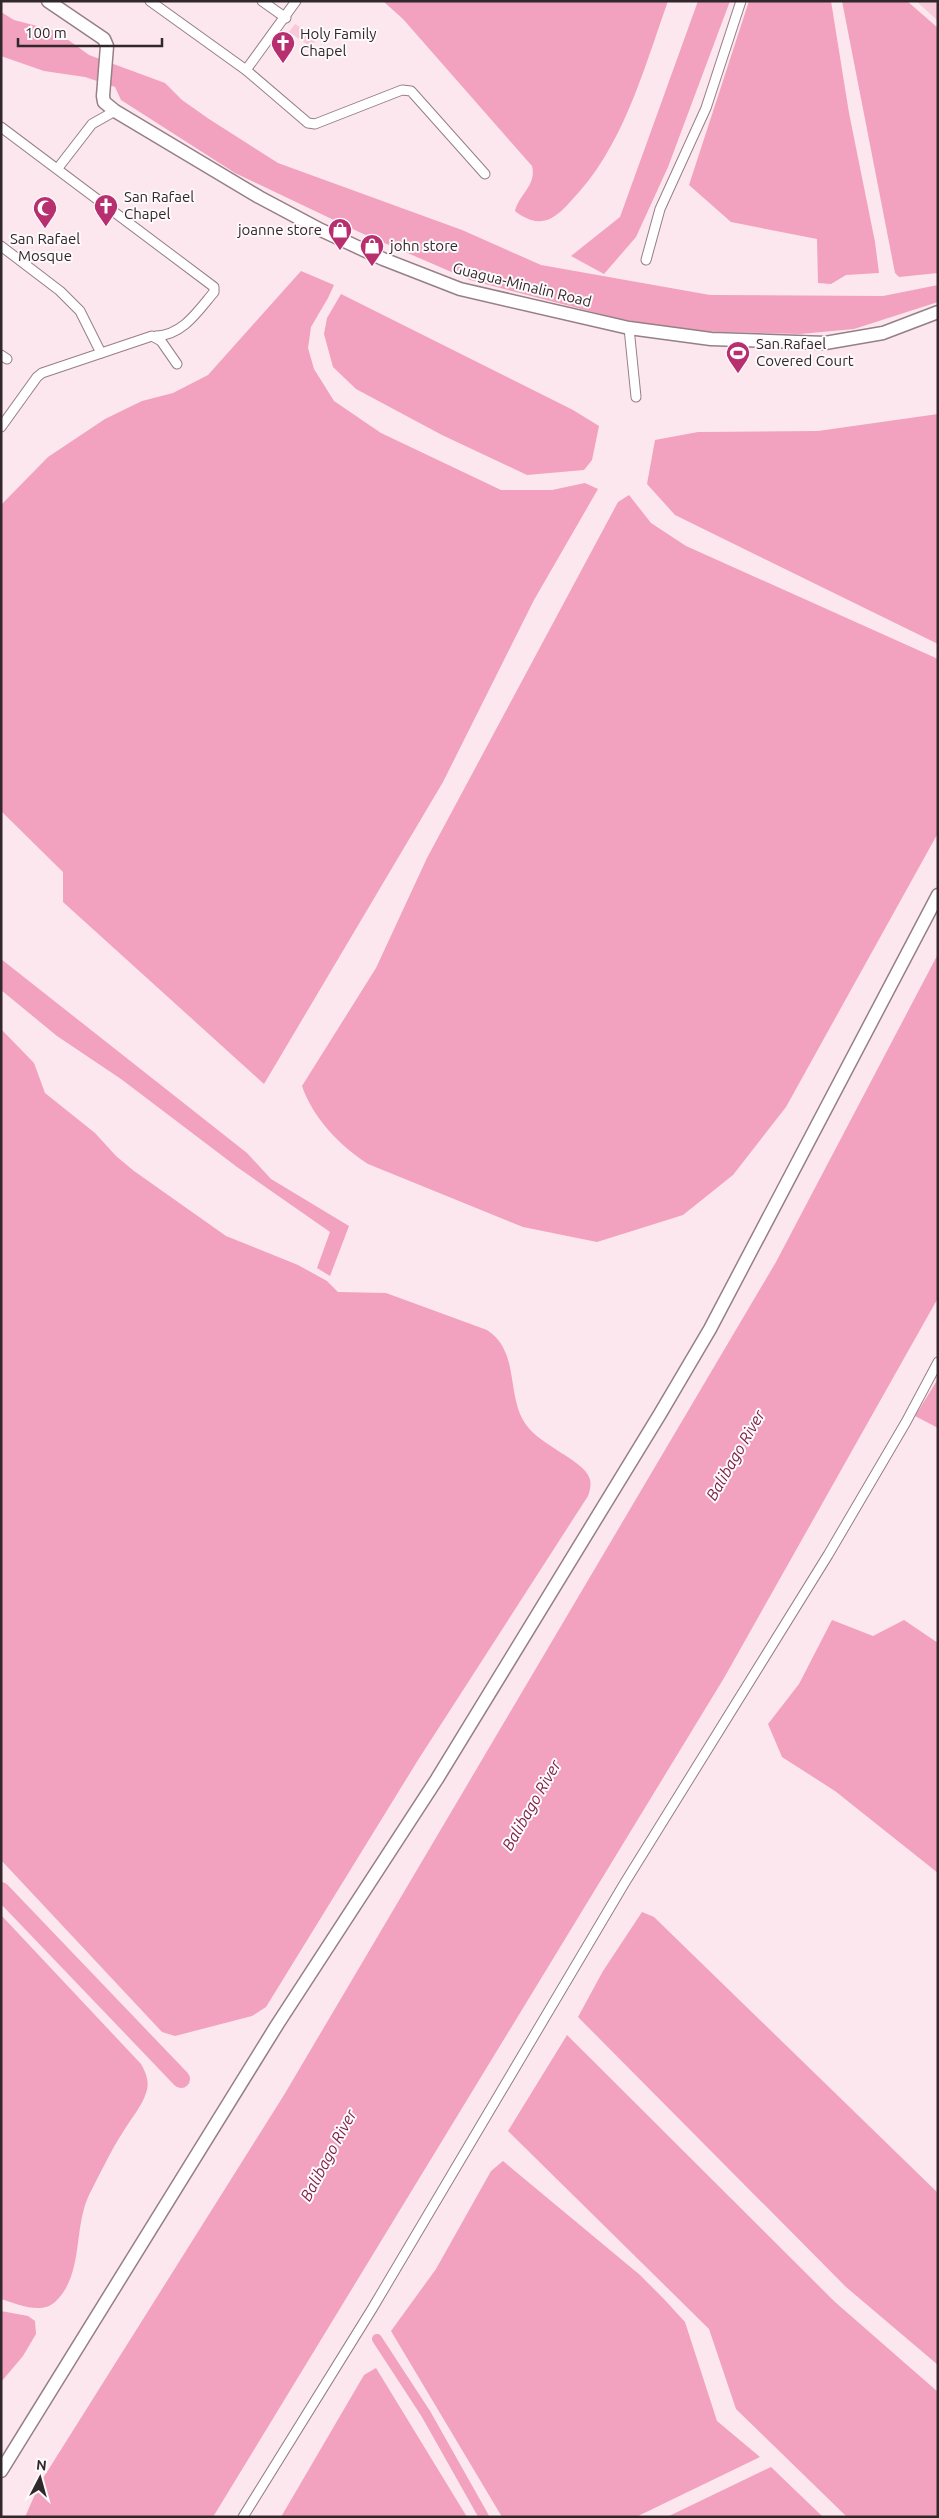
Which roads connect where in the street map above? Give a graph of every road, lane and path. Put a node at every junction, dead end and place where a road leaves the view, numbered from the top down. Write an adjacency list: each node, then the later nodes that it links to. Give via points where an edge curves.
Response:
1 (48, 1): 8 (street, Guagua-Minalin Road, via 101,37 107,46 102,88 104,102)
2 (150, 1): 7 (street)
3 (262, 1): 6 (street)
4 (296, 1): 6 (street)
5 (741, 1): 13 (street, via 706,108 660,209)
6 (286, 18): 7 (street)
7 (246, 70): 11 (street, via 312,124 402,90 411,91)
8 (115, 111): 10 (street, via 92,124); 15 (street, Guagua-Minalin Road, via 259,197 382,259 460,289)
9 (1, 128): 10 (street)
10 (58, 168): 16 (street, via 214,287 214,292 184,326 172,334)
11 (485, 174)
12 (1, 246): 17 (street, via 60,291 80,311)
13 (646, 260)
14 (938, 312): 15 (street, Guagua-Minalin Road, via 882,333 825,343 711,339)
15 (629, 328): 19 (street)
16 (156, 336): 17 (street); 18 (street)
17 (101, 353): 20 (street, via 37,377)
18 (177, 364)
19 (636, 397)
20 (1, 427)
21 (938, 895): 23 (street, via 710,1329 660,1414 437,1779 277,2025)
22 (938, 1362): 24 (street, via 828,1555 624,1884 377,2301)
23 (1, 2470)
24 (243, 2517)

